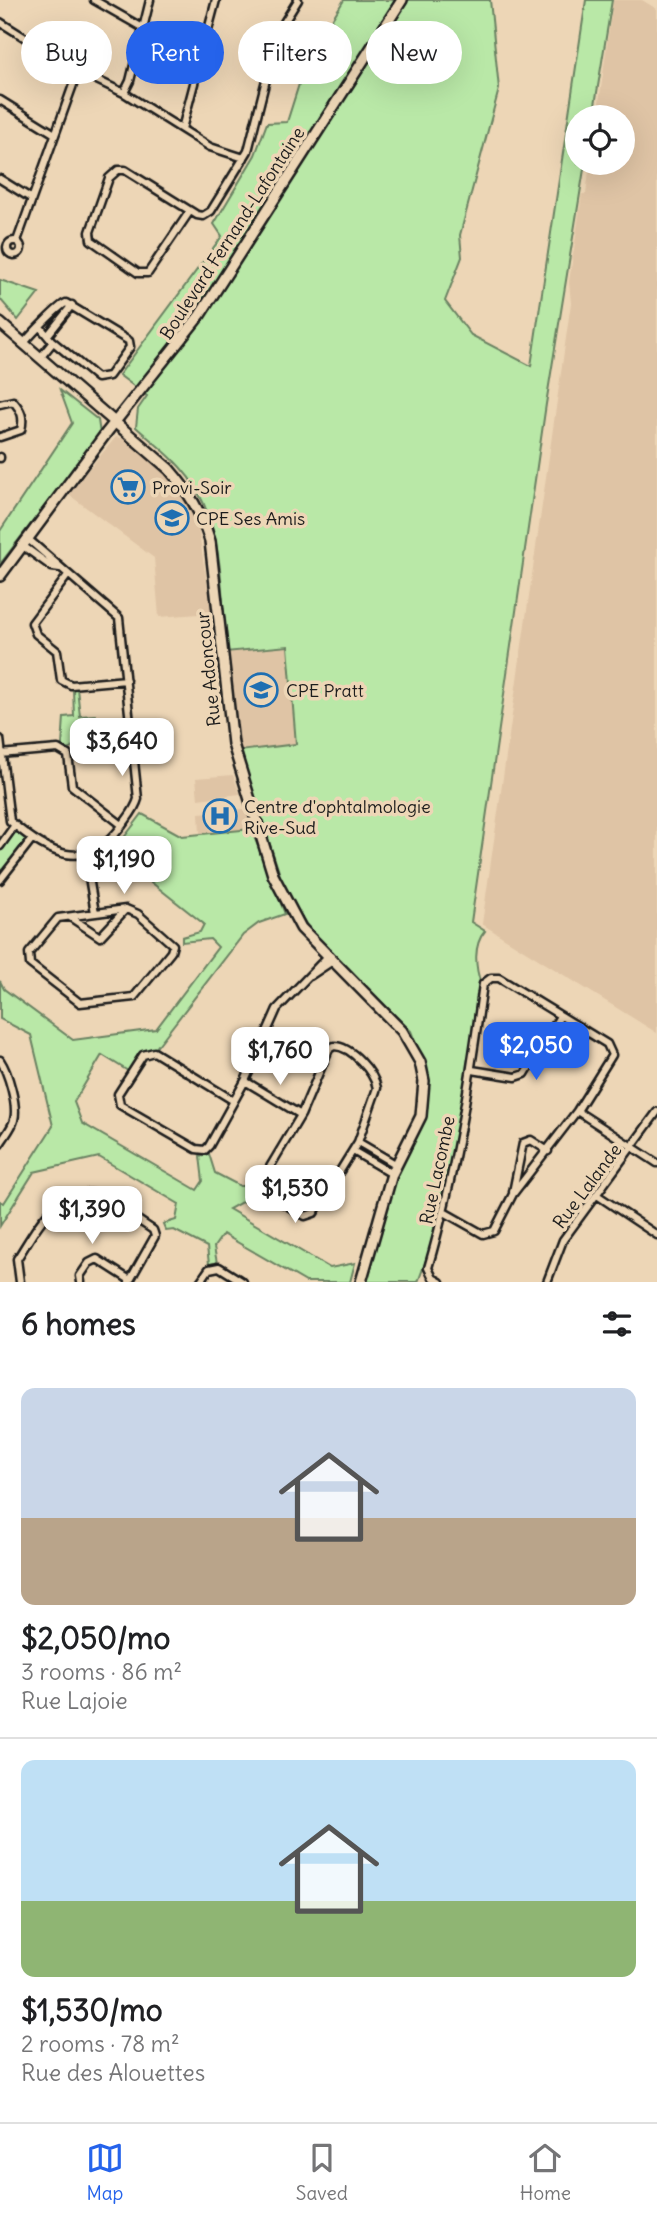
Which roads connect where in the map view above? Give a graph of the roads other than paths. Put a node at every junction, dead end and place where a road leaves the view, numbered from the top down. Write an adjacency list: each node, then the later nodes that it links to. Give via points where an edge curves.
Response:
1 (94, 0): 6 (street)
2 (150, 0): 7 (street)
3 (216, 0): 15 (street)
4 (298, 0): 17 (street, via 278,32)
5 (402, 0): 30 (street, Boulevard Fernand-Lafontaine, via 200,315)
6 (131, 21)
7 (145, 21)
8 (0, 22): 9 (street)
9 (21, 35)
10 (73, 84): 16 (street)
11 (105, 84): 13 (street)
12 (127, 84): 13 (street)
13 (124, 93): 15 (street)
14 (0, 100): 16 (street)
15 (182, 129): 17 (street, via 213,148)
16 (55, 134): 19 (street)
17 (244, 158): 20 (street, via 209,213 201,216)
18 (0, 179): 19 (street)
19 (32, 199): 21 (street)
20 (190, 211): 20 (street, via 125,170 115,170 90,232 91,240 136,271 148,273)
21 (17, 241)
22 (72, 305): 24 (street, via 60,304); 25 (street); 26 (street, via 129,341 130,348 109,376 98,379)
23 (0, 323): 27 (street, Rue Adoncour)
24 (41, 328): 25 (street); 27 (street)
25 (48, 335): 26 (street)
26 (53, 342): 28 (street)
27 (24, 344): 28 (street, Rue Adoncour)
28 (40, 358): 30 (street, Rue Adoncour)
29 (0, 404): 31 (street, via 13,401 23,421 21,430)
30 (116, 423): 32 (street, Boulevard Fernand-Lafontaine); 49 (street, Rue Adoncour, via 169,468 201,514 210,541 233,744 280,892 301,928)
31 (0, 437)
32 (26, 542): 33 (street, via 52,568); 34 (street, Boulevard Fernand-Lafontaine)
33 (68, 575): 35 (street, via 119,618); 35 (street, via 32,623 36,634 57,651 61,680 71,685)
34 (0, 576)
35 (126, 680): 39 (street, via 138,799)
36 (0, 739): 37 (street)
37 (1, 755): 38 (street, via 8,815); 39 (street, via 58,749 68,755 72,786)
38 (15, 825): 40 (street); 41 (street)
39 (122, 825): 42 (street, via 108,844)
40 (32, 839): 43 (street, via 62,855); 45 (street)
41 (0, 846)
42 (90, 852): 43 (street); 44 (street)
43 (81, 853): 44 (street)
44 (89, 877): 47 (street)
45 (0, 880)
46 (126, 909): 47 (street); 48 (street, via 100,937); 48 (street, via 173,945 139,994 127,1000 80,1003 30,964 29,953 53,922)
47 (95, 913): 48 (street)
48 (69, 916)
49 (329, 959): 53 (street, via 277,1009); 64 (street, Rue Adoncour, via 402,1031 420,1062 424,1081 421,1115)
50 (560, 1016): 52 (street, via 525,1074 516,1077); 52 (street, Rue Lacombe, via 499,978 491,978 483,984); 55 (street, via 607,1044 612,1055)
51 (0, 1060): 59 (street, via 15,1112)
52 (472, 1070): 67 (street, Rue Lacombe)
53 (245, 1081): 54 (street); 57 (street)
54 (234, 1101): 54 (street, via 209,1146 200,1150 120,1105 118,1094 144,1055 154,1052)
55 (577, 1111): 60 (street); 62 (street)
56 (657, 1112): 60 (street, Rue Lalande)
57 (301, 1115): 58 (street, via 329,1049 341,1046 370,1071 377,1088); 61 (street, via 261,1182 263,1191 310,1217)
58 (358, 1142): 61 (street); 64 (street)
59 (0, 1144)
60 (633, 1148): 63 (street); 66 (street, Rue Lalande)
61 (354, 1151): 64 (street)
62 (548, 1151): 65 (street); 65 (street, via 531,1140 523,1143)
63 (657, 1163)
64 (395, 1169): 74 (street, Rue Adoncour)
65 (513, 1194): 67 (street, via 494,1231 483,1234)
66 (597, 1195): 68 (street); 76 (street, Rue Lalande, via 563,1240)
67 (444, 1212): 75 (street, Rue Lacombe, via 428,1268)
68 (657, 1235)
69 (129, 1281): 70 (street, via 155,1236 153,1230 92,1193 53,1205 17,1259); 71 (street, via 97,1259 89,1263)
70 (20, 1282)
71 (81, 1282)
72 (200, 1282): 73 (street, via 209,1269 219,1266)
73 (243, 1282)
74 (361, 1282)
75 (440, 1282)
76 (547, 1282)

